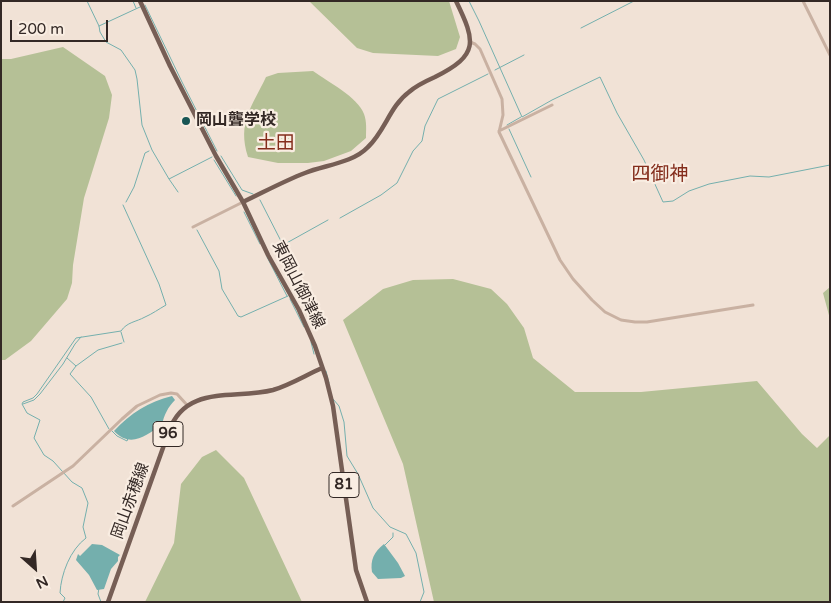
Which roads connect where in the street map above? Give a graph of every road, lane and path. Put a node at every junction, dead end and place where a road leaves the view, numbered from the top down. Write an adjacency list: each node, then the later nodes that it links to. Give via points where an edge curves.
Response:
1 (140, 1): 8 (main road, 東岡山御津線 / 81, via 216,156)
2 (456, 1): 4 (main road, via 468,26)
3 (803, 1): 5 (street)
4 (470, 42): 7 (street, via 480,49 502,99 504,115); 8 (main road, via 464,58 457,65 400,99 369,147 358,155 306,173)
5 (830, 55)
6 (552, 105): 7 (street)
7 (499, 132): 10 (street, via 560,260 605,312 621,320 635,322)
8 (243, 202): 9 (street); 11 (main road, 東岡山御津線 / 81, via 305,323)
9 (193, 227)
10 (753, 305)
11 (322, 368): 12 (main road, 96, via 272,390 196,400); 15 (main road, 東岡山御津線 / 81, via 333,406 356,570)
12 (187, 405): 13 (street, via 177,394 171,393 138,406 84,458); 14 (main road, 岡山赤穂線 / 96, via 172,421)
13 (13, 506)
14 (108, 602)
15 (367, 602)

